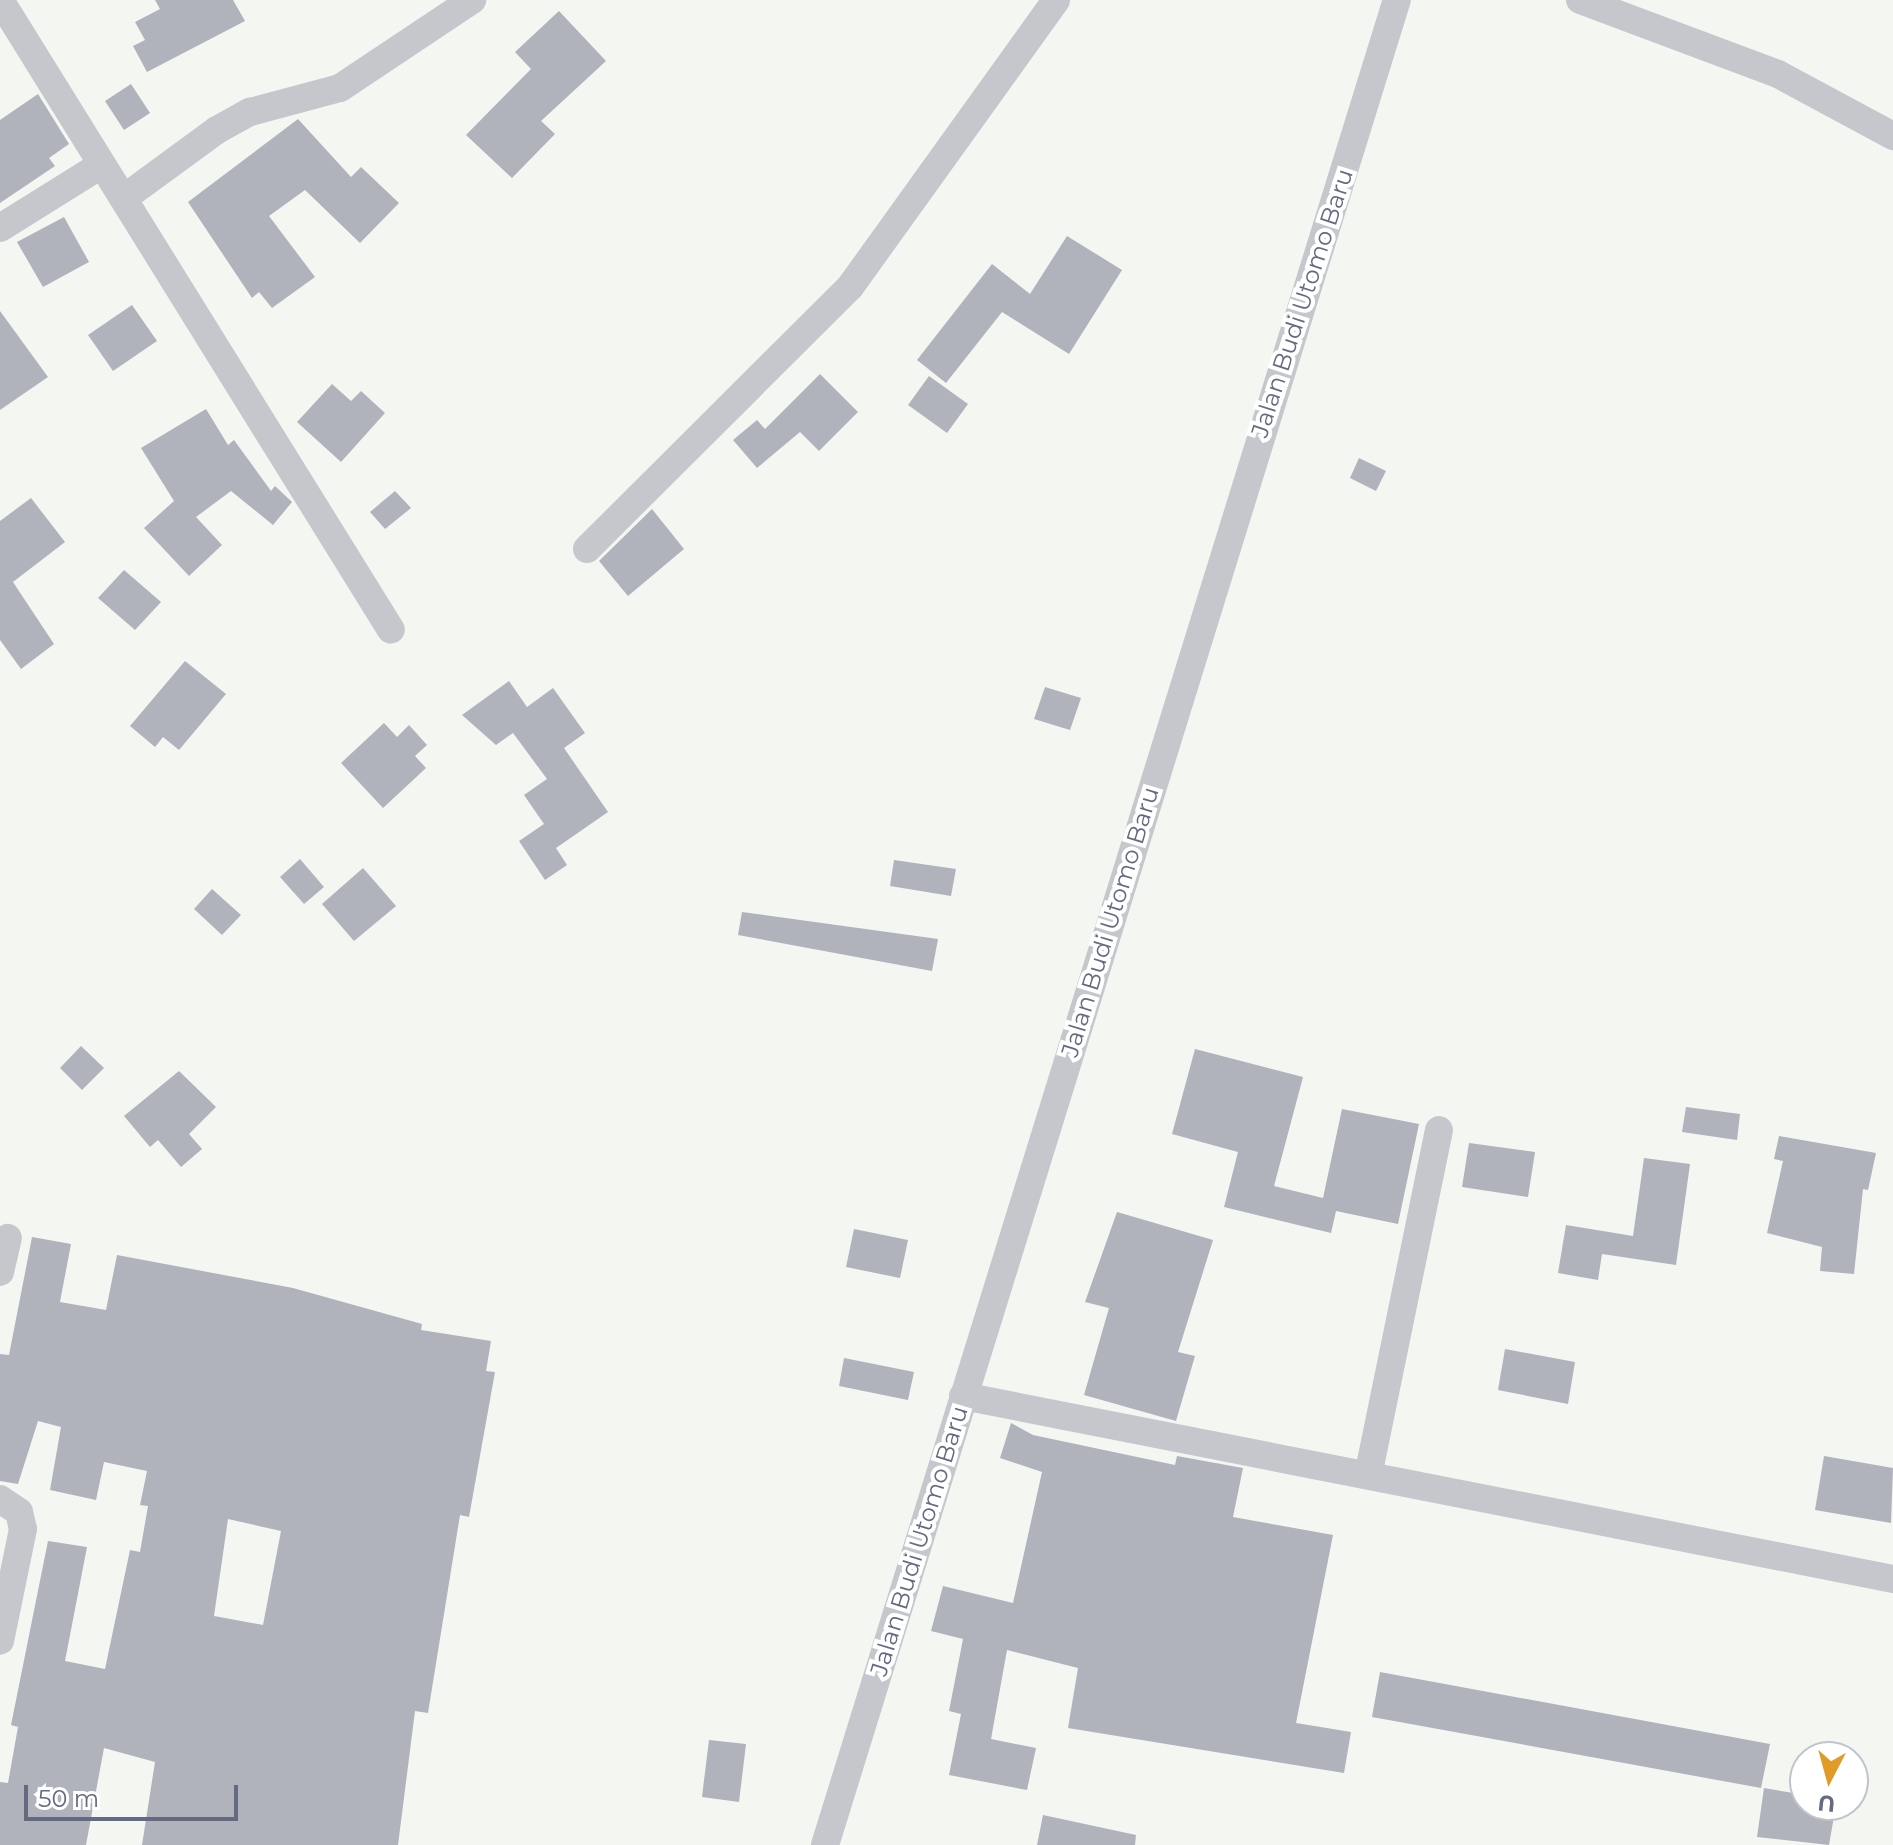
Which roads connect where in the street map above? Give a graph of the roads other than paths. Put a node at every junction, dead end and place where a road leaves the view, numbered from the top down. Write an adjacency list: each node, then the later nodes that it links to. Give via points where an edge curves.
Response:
1 (472, 0): 8 (street, via 340,88 250,112 217,130)
2 (1056, 0): 10 (street, via 850,287)
3 (1397, 0): 15 (street, Jalan Budi Utomo Baru)
4 (1580, 0): 6 (street, via 1778,74)
5 (6, 10): 7 (street)
6 (1893, 136)
7 (98, 167): 8 (street); 9 (street)
8 (124, 198): 11 (street)
9 (0, 228)
10 (587, 549)
11 (391, 630)
12 (1439, 1130): 16 (street)
13 (8, 1238): 14 (street)
14 (0, 1272)
15 (963, 1396): 16 (street); 21 (street, Jalan Budi Utomo Baru)
16 (1369, 1471): 18 (street)
17 (0, 1499): 19 (street, via 19,1512 23,1529)
18 (1893, 1579)
19 (7, 1584): 20 (street)
20 (0, 1641)
21 (825, 1845)

